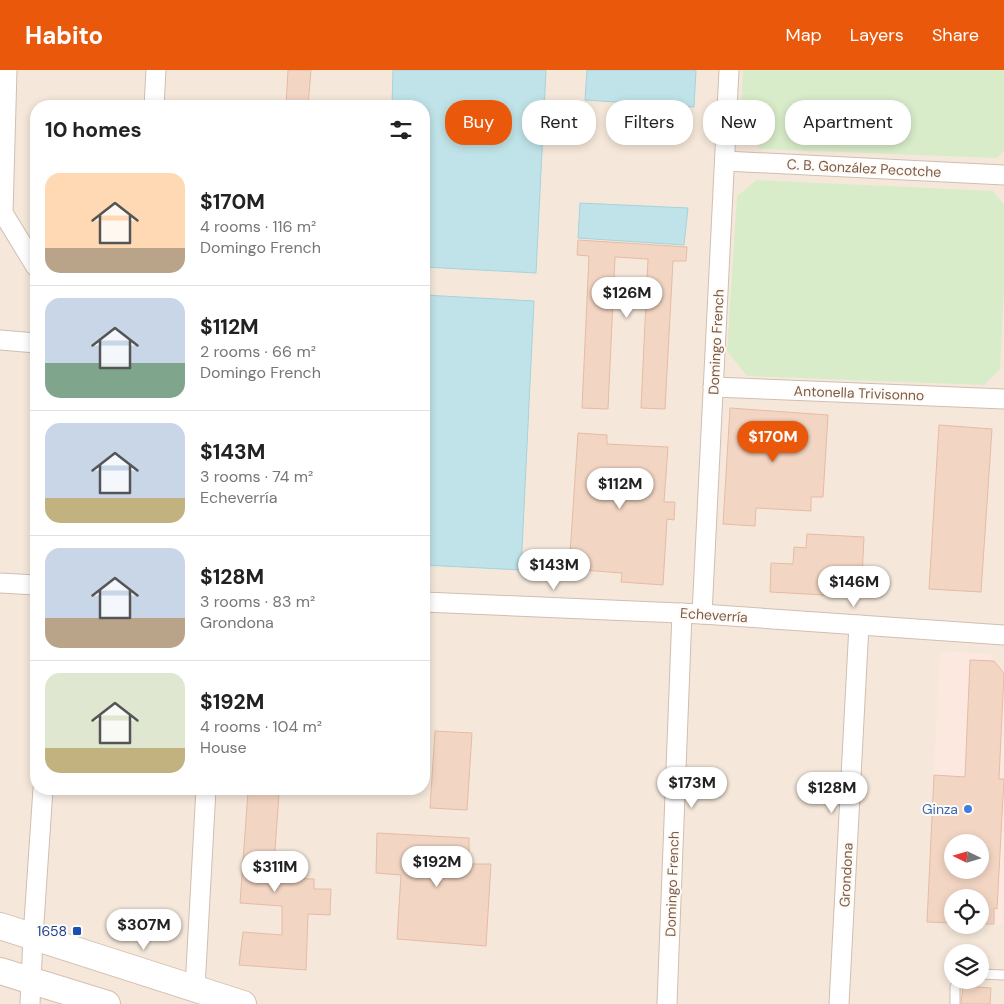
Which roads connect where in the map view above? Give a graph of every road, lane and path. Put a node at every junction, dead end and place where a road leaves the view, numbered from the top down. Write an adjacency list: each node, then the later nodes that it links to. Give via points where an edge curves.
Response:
1 (7, 70): 7 (street)
2 (156, 70): 4 (street)
3 (729, 70): 5 (street, Domingo French)
4 (154, 100)
5 (725, 161): 6 (street, C. B. González Pecotche); 11 (street, Domingo French)
6 (1004, 176)
7 (1, 213): 8 (street)
8 (30, 258)
9 (0, 340): 10 (street)
10 (30, 342)
11 (713, 387): 12 (street, Antonella Trivisonno); 17 (street, Domingo French)
12 (1004, 399)
13 (0, 583): 14 (street)
14 (30, 584)
15 (430, 602): 16 (street, Echeverría)
16 (682, 613): 17 (street, Echeverría); 32 (street, Domingo French)
17 (702, 614): 18 (street, Echeverría)
18 (859, 625): 19 (street, Echeverría); 33 (street, Grondona)
19 (1004, 635)
20 (43, 795): 23 (street)
21 (206, 795): 27 (street)
22 (0, 926): 23 (main road)
23 (33, 937): 27 (main road); 29 (street)
24 (0, 972): 29 (main road)
25 (989, 974): 26 (lane)
26 (1004, 975)
27 (194, 988): 31 (main road)
28 (955, 989): 34 (lane)
29 (30, 993): 30 (main road)
30 (107, 1004)
31 (243, 1004)
32 (667, 1004)
33 (839, 1004)
34 (955, 1004)

